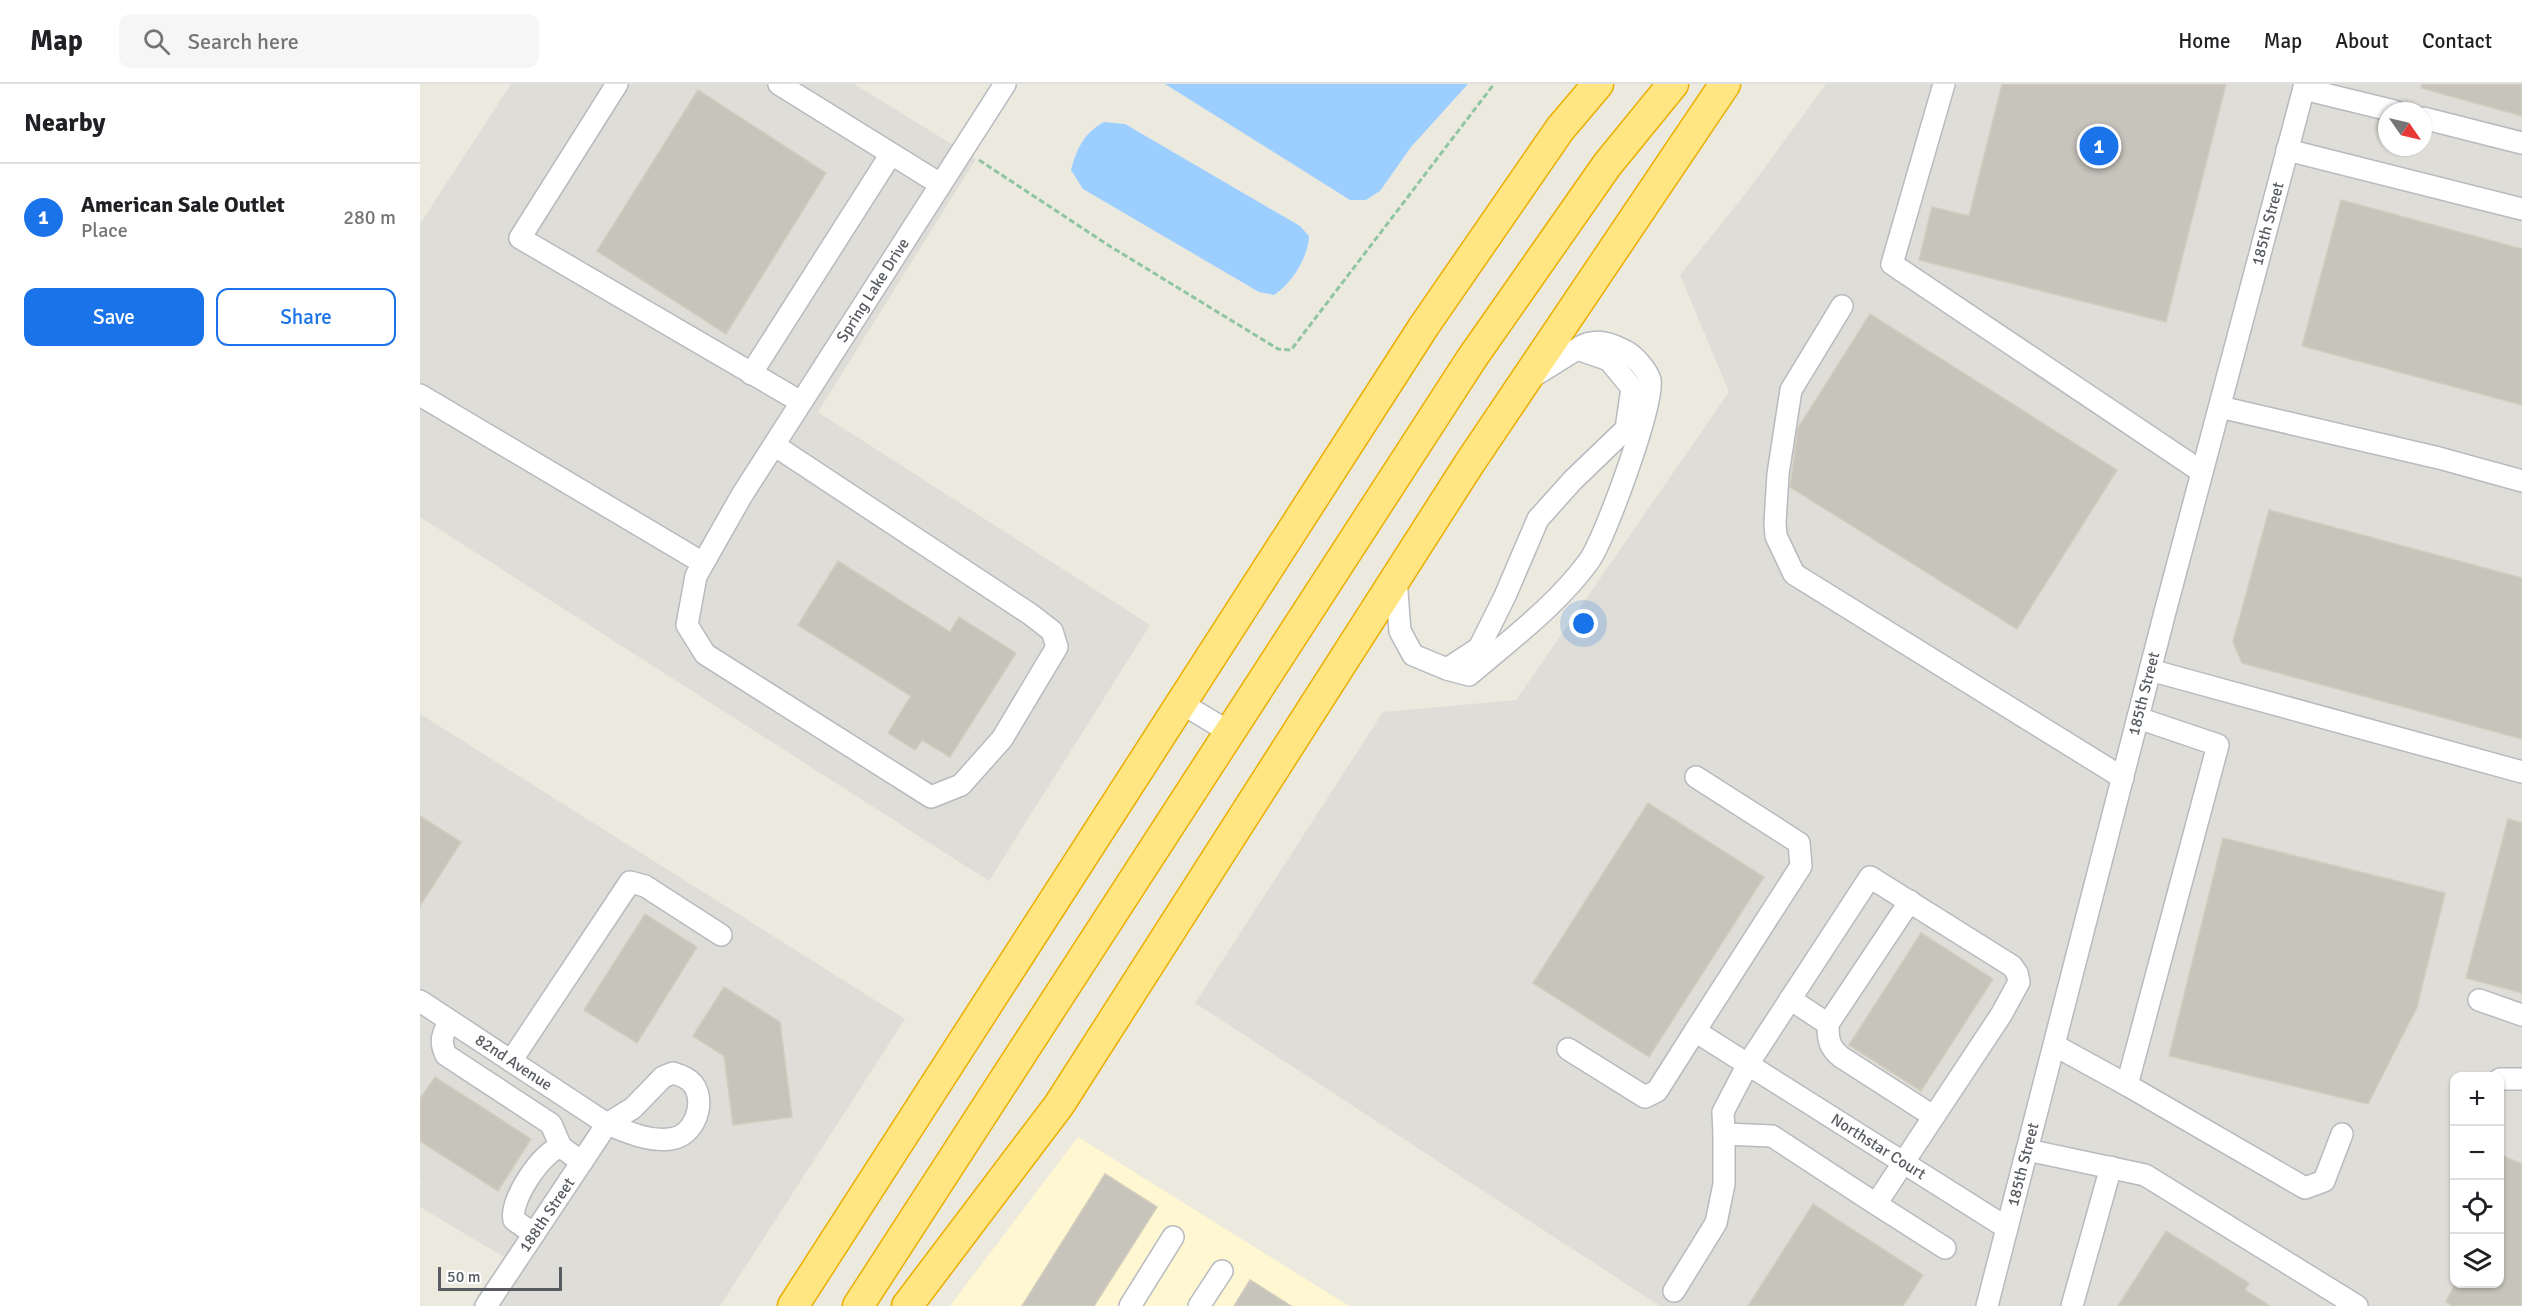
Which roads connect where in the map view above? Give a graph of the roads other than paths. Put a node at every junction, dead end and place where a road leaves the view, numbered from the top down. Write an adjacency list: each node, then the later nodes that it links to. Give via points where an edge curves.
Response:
1 (617, 84): 18 (street, via 520,238)
2 (779, 84): 13 (street)
3 (1005, 84): 14 (street, Spring Lake Drive)
4 (1598, 84): 30 (highway, via 1560,129 1424,326)
5 (1673, 84): 32 (highway, via 1607,165 1472,358)
6 (1725, 84): 19 (highway)
7 (1944, 84): 24 (street, via 1892,264)
8 (2304, 86): 9 (street); 12 (street, 185th Street)
9 (2378, 107)
10 (2432, 120): 11 (street)
11 (2522, 143)
12 (2288, 150): 15 (street); 22 (street, 185th Street)
13 (891, 154): 14 (street); 18 (street)
14 (940, 184): 21 (street, Spring Lake Drive)
15 (2522, 209)
16 (1842, 306): 35 (street, via 1791,390 1775,523 1776,536 1794,574)
17 (1577, 349): 19 (street); 28 (street, via 1608,360 1632,388 1626,429 1538,519 1479,648); 28 (street, via 1590,341 1612,344 1634,357 1650,379 1635,446 1606,526 1590,560 1549,606 1469,675)
18 (751, 374): 21 (street)
19 (1524, 382): 27 (highway)
20 (420, 395): 26 (street)
21 (801, 402): 23 (street, Spring Lake Drive)
22 (2220, 407): 24 (street, 185th Street); 25 (street)
23 (774, 445): 26 (street, Spring Lake Drive); 26 (street, Spring Lake Drive, via 1030,614 1052,631 1057,647 1002,738 961,785 931,797 705,654 687,625 696,576)
24 (2202, 472): 29 (street, 185th Street)
25 (2522, 481)
26 (703, 563)
27 (1396, 579): 28 (street, via 1400,631 1413,655); 73 (highway, via 1059,1105)
28 (1447, 669)
29 (2150, 670): 31 (street, 185th Street); 33 (street)
30 (1181, 702): 32 (street); 71 (highway)
31 (2138, 718): 35 (street, 185th Street); 52 (street, via 2218,745)
32 (1231, 733): 72 (highway)
33 (2522, 772)
34 (1696, 777): 44 (street, via 1799,843 1801,866)
35 (2123, 778): 45 (street, 185th Street)
36 (1910, 901): 38 (street, via 1870,877); 43 (street); 54 (street, via 2012,966 2019,981 2001,1015)
37 (721, 935): 47 (street, via 645,886 630,882)
38 (1790, 999): 43 (street); 48 (street)
39 (2479, 1000): 41 (street)
40 (420, 1001): 42 (street, 82nd Avenue)
41 (2522, 1015)
42 (449, 1020): 47 (street, 82nd Avenue); 53 (street, via 441,1046 446,1055)
43 (1828, 1024): 54 (street, via 1832,1050)
44 (1695, 1030): 46 (street, via 1657,1091 1645,1097); 48 (street, Northstar Court)
45 (2054, 1045): 52 (street); 59 (street, 185th Street)
46 (1568, 1048)
47 (511, 1061): 51 (street, 82nd Avenue)
48 (1748, 1064): 56 (street, via 1723,1112); 61 (street, Northstar Court)
49 (2504, 1079): 50 (street)
50 (2522, 1079)
51 (543, 1082): 53 (street); 55 (street, 82nd Avenue)
52 (2127, 1085): 57 (street, via 2305,1188 2324,1181)
53 (527, 1108): 58 (street, via 551,1124)
54 (1933, 1116): 61 (street)
55 (608, 1124): 60 (street, 188th Street)
56 (1724, 1134): 63 (street, via 1772,1136); 69 (street, via 1724,1184 1716,1223)
57 (2342, 1134)
58 (561, 1147): 60 (street); 65 (street, via 546,1154 515,1200 514,1220)
59 (2027, 1150): 62 (street); 64 (street, 185th Street)
60 (582, 1162): 65 (street, 188th Street)
61 (1903, 1163): 63 (street); 64 (street, Northstar Court)
62 (2111, 1167): 77 (street); 78 (street, via 2145,1175)
63 (1876, 1204): 67 (street)
64 (2007, 1228): 76 (street, 185th Street)
65 (534, 1234): 70 (street, 188th Street)
66 (1173, 1237): 74 (street)
67 (1946, 1248)
68 (1222, 1271): 75 (street)
69 (1674, 1291)
70 (486, 1306)
71 (793, 1306)
72 (858, 1306)
73 (907, 1306)
74 (1130, 1306)
75 (1199, 1306)
76 (1987, 1306)
77 (2072, 1306)
78 (2357, 1306)

